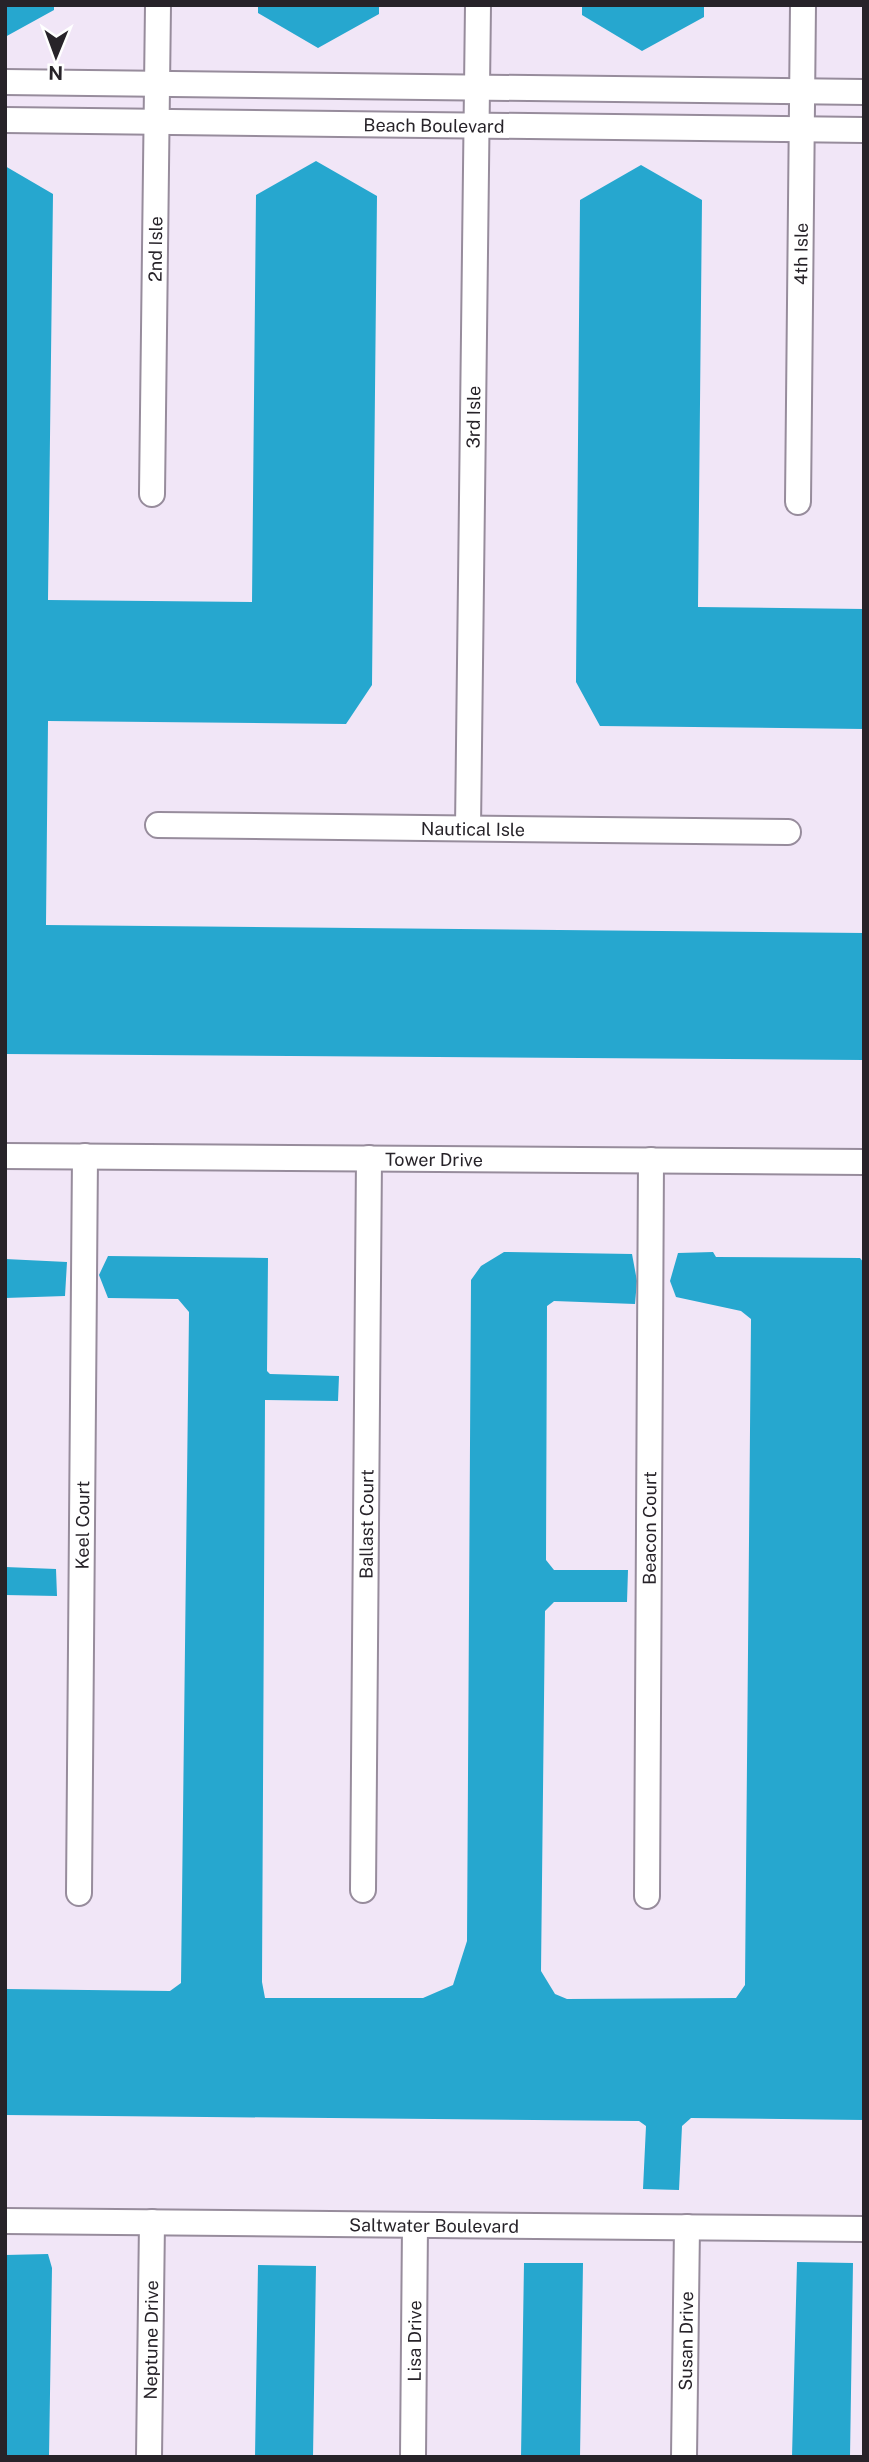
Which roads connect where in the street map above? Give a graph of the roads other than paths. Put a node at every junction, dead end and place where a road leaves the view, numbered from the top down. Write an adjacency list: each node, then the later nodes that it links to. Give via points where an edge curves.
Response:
1 (158, 5): 5 (street, 2nd Isle)
2 (478, 5): 6 (street, 3rd Isle)
3 (803, 5): 7 (street, 4th Isle)
4 (5, 82): 5 (street)
5 (157, 84): 6 (street); 10 (street, 2nd Isle)
6 (477, 88): 7 (street); 11 (street, 3rd Isle)
7 (802, 92): 8 (street); 12 (street, 4th Isle)
8 (864, 92)
9 (5, 120): 10 (street, Beach Boulevard)
10 (156, 122): 11 (street, Beach Boulevard); 14 (street, 2nd Isle)
11 (477, 126): 12 (street, Beach Boulevard); 17 (street, 3rd Isle)
12 (802, 129): 13 (street, Beach Boulevard); 15 (street, 4th Isle)
13 (864, 130)
14 (152, 494)
15 (799, 502)
16 (158, 825): 17 (street, Nautical Isle)
17 (468, 828): 18 (street, Nautical Isle)
18 (788, 832)
19 (5, 1156): 20 (street, Tower Drive)
20 (85, 1156): 21 (street, Tower Drive); 25 (street, Keel Court)
21 (369, 1158): 22 (street, Tower Drive); 24 (street, Ballast Court)
22 (651, 1160): 23 (street, Tower Drive); 26 (street, Beacon Court)
23 (864, 1162)
24 (363, 1890)
25 (79, 1893)
26 (647, 1896)
27 (5, 2221): 28 (street, Saltwater Boulevard)
28 (152, 2222): 29 (street, Saltwater Boulevard); 32 (street, Neptune Drive)
29 (415, 2225): 30 (street, Saltwater Boulevard); 33 (street, Lisa Drive)
30 (687, 2227): 31 (street, Saltwater Boulevard); 34 (street, Susan Drive)
31 (864, 2229)
32 (149, 2457)
33 (413, 2457)
34 (684, 2457)

